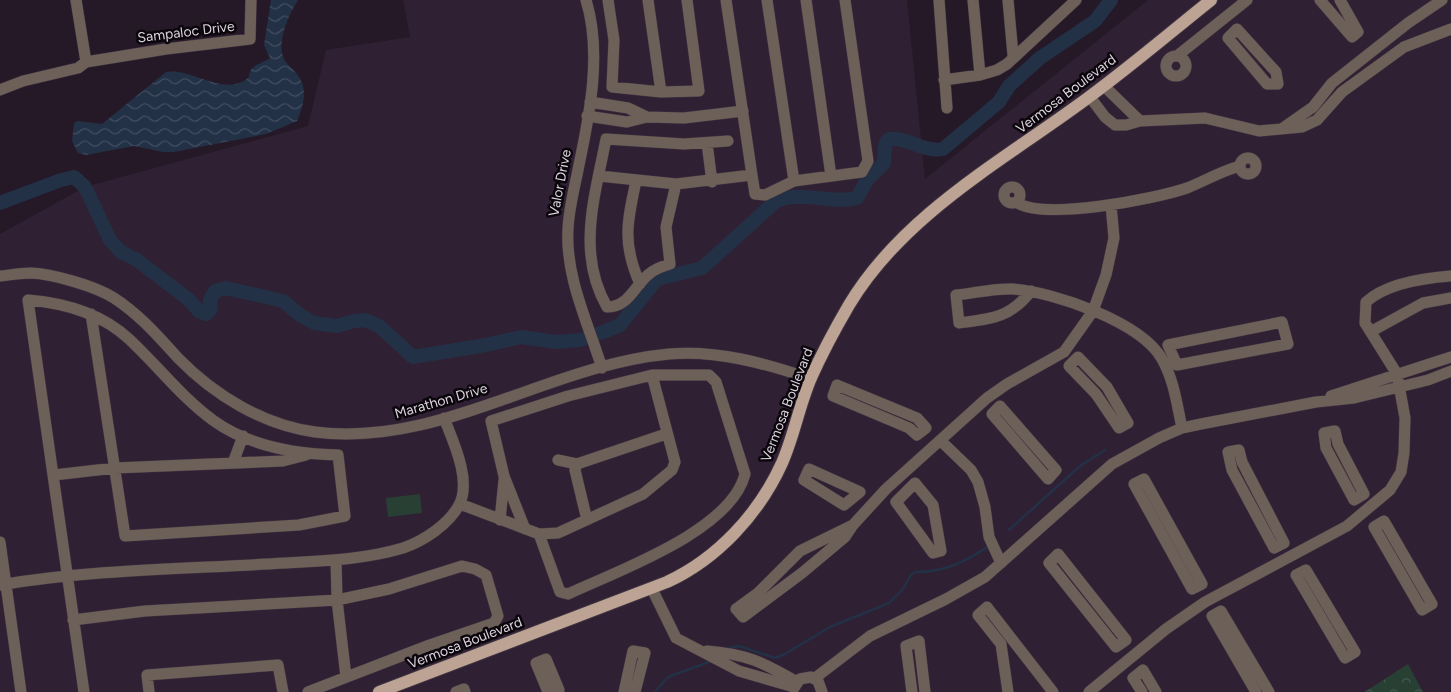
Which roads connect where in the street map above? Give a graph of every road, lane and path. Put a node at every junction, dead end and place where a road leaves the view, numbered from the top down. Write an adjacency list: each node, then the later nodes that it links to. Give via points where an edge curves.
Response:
1 (76, 0): 27 (street)
2 (251, 0): 27 (street, Sampaloc Drive, via 250,39)
3 (586, 0): 36 (street, Valor Drive, via 593,40)
4 (608, 0): 33 (street, via 614,40 612,87)
5 (648, 0): 33 (street)
6 (687, 0): 33 (street, via 699,91)
7 (726, 0): 38 (street)
8 (767, 0): 50 (street)
9 (806, 0): 48 (street)
10 (845, 0): 48 (street, via 868,161 862,172)
11 (939, 0): 29 (street)
12 (973, 0): 28 (street)
13 (1008, 0): 25 (street)
14 (1076, 0): 25 (street)
15 (1211, 0): 31 (main road, Vermosa Boulevard)
16 (1247, 0): 20 (street)
17 (1320, 0): 18 (street, via 1352,36 1358,32)
18 (1340, 0)
19 (1442, 0): 23 (street)
20 (1222, 21): 22 (street); 26 (street)
21 (1451, 29): 24 (street)
22 (1232, 33): 22 (street, via 1228,38 1267,84 1280,83 1276,72 1237,29)
23 (1396, 35): 24 (street); 30 (street)
24 (1404, 48): 34 (street)
25 (1014, 55): 28 (street, via 997,70)
26 (1177, 56)
27 (86, 62): 32 (street, via 78,68)
28 (980, 75): 29 (street)
29 (944, 80): 37 (street)
30 (1332, 83): 34 (street); 42 (street, via 1313,107)
31 (1104, 86): 35 (main road, Vermosa Boulevard); 41 (street)
32 (0, 90)
33 (661, 92)
34 (1342, 92): 42 (street, via 1317,120 1302,127)
35 (1090, 97): 41 (street, via 1105,118 1115,125 1126,126); 71 (main road, Vermosa Boulevard, via 952,196 905,237 851,303)
36 (590, 102): 39 (street, Valor Drive); 40 (street, via 628,108)
37 (947, 108)
38 (743, 111): 40 (street, via 684,118); 46 (street)
39 (587, 116): 40 (street, via 626,122); 67 (street, Valor Drive, via 569,214 568,239 570,265)
40 (647, 117)
41 (1140, 120): 42 (street, via 1206,118 1259,131)
42 (1279, 130)
43 (728, 141): 44 (street)
44 (707, 143): 47 (street, via 666,144 606,138); 51 (street)
45 (1240, 166): 54 (street, via 1187,188)
46 (752, 175): 50 (street, via 755,194 764,195); 51 (street)
47 (598, 176): 49 (street); 57 (street, via 588,237 590,259 607,307 617,307)
48 (831, 176): 50 (street)
49 (636, 181): 52 (street); 57 (street, via 627,229 630,261)
50 (794, 181)
51 (712, 182): 52 (street)
52 (676, 184): 57 (street, via 666,227 670,264 648,274)
53 (1016, 202): 54 (street, via 1024,208 1040,209)
54 (1111, 205): 60 (street, via 1114,238 1106,276)
55 (0, 276): 76 (street, Marathon Drive, via 31,273 88,286 113,297 138,314 205,382 234,402 283,424 314,432 350,434 388,432)
56 (1451, 276): 62 (street, via 1377,292 1366,302 1364,314)
57 (640, 284)
58 (1031, 291): 58 (street, via 1011,289 956,295 959,323 1009,313); 60 (street)
59 (1451, 298): 62 (street, via 1422,303)
60 (1093, 311): 63 (street); 64 (street, via 1141,335)
61 (92, 314): 80 (street, via 128,338 187,399 215,422); 86 (street); 87 (street, via 57,302 28,300)
62 (1372, 331): 69 (street)
63 (1064, 352): 66 (street); 73 (street)
64 (1167, 357): 64 (street, via 1177,365 1288,344 1282,322 1168,345); 77 (street)
65 (1451, 357): 69 (street)
66 (1074, 361): 66 (street, via 1078,357 1107,387 1128,422 1119,428 1096,394 1069,366)
67 (602, 368): 71 (street, Marathon Drive, via 669,354 706,354 746,360); 76 (street, Marathon Drive)
68 (1451, 371): 72 (street)
69 (1397, 374): 72 (street); 74 (street)
70 (652, 375): 79 (street); 88 (street, via 568,396 492,421); 101 (street, via 709,375 716,382 745,474 742,485 732,499 702,526 675,545 568,594 560,592)
71 (810, 379): 113 (main road, Vermosa Boulevard, via 782,462 768,490 747,519 722,546 681,576)
72 (1400, 387): 74 (street, via 1354,398); 94 (street, via 1405,418 1401,472 1390,490)
73 (987, 398): 75 (street); 81 (street)
74 (1316, 402): 77 (street)
75 (996, 410): 75 (street, via 992,414 1048,479 1056,470 1000,406)
76 (444, 418): 93 (street, via 463,477)
77 (1182, 428): 107 (street, via 1112,464)
78 (921, 432): 78 (street, via 926,428 917,418 837,385 833,396 917,434); 81 (street)
79 (666, 434): 85 (street); 97 (street, via 675,462 672,470 643,494)
80 (243, 436): 82 (street); 84 (street)
81 (937, 444): 89 (street); 107 (street, via 971,470 978,482 989,537)
82 (309, 454): 84 (street, via 283,461); 86 (street, via 338,455 345,516 299,526 125,536)
83 (558, 460): 85 (street)
84 (233, 463): 86 (street)
85 (577, 464): 97 (street)
86 (115, 468): 87 (street)
87 (54, 476): 110 (street)
88 (504, 476): 96 (street); 100 (street)
89 (894, 482): 90 (street); 95 (street)
90 (904, 493): 90 (street, via 896,502 933,553 941,551 933,505 915,483)
91 (1358, 497): 91 (street, via 1354,500 1326,448 1324,433 1335,431 1338,444 1364,494); 94 (street)
92 (851, 499): 95 (street)
93 (460, 504): 96 (street); 106 (street, via 442,527 404,548)
94 (1368, 509): 98 (street); 105 (street, via 1347,526)
95 (866, 510): 99 (street)
96 (500, 520): 100 (street)
97 (587, 520): 101 (street, via 558,533)
98 (1379, 524): 98 (street, via 1384,521 1432,604 1422,610 1374,527)
99 (853, 525): 104 (street, via 826,536); 109 (street, via 845,536)
100 (525, 529): 101 (street)
101 (539, 534)
102 (0, 542): 111 (street)
103 (1280, 546): 103 (street, via 1284,544 1239,450 1228,452 1232,470 1274,548); 105 (street)
104 (793, 558): 109 (street); 109 (street, via 758,593 736,609 743,617)
105 (1289, 558): 108 (street); 115 (street)
106 (336, 560): 110 (street); 114 (street)
107 (1001, 563): 124 (street, via 985,577 946,599 870,636)
108 (1300, 572): 108 (street, via 1296,575 1345,658 1355,652 1306,570)
109 (802, 573)
110 (68, 577): 111 (street); 117 (street)
111 (3, 585): 118 (street)
112 (1196, 587): 112 (street, via 1192,589 1134,484 1144,479 1202,584); 115 (street)
113 (652, 589): 125 (street, via 676,638 703,650 738,654 764,662); 132 (main road, Vermosa Boulevard)
114 (338, 600): 117 (street, via 145,610); 123 (street); 123 (street, via 389,589 462,566 486,575 498,616 494,623)
115 (1206, 600): 116 (street); 121 (street)
116 (1216, 614): 147 (street, via 1212,616); 148 (street, via 1221,611)
117 (73, 620): 128 (street)
118 (12, 629): 119 (street); 127 (street)
119 (0, 631)
120 (1120, 644): 120 (street, via 1116,647 1049,563 1058,554 1126,640); 121 (street)
121 (1130, 660): 122 (street); 144 (street)
122 (1138, 674): 145 (street, via 1133,678); 146 (street, via 1143,670)
123 (346, 677): 131 (street)
124 (815, 678): 125 (street, via 807,676); 139 (street)
125 (795, 687)
126 (17, 692): 127 (street)
127 (21, 692)
128 (84, 692)
129 (149, 692): 130 (street, via 143,672 281,662)
130 (283, 692)
131 (308, 692)
132 (379, 692)
133 (456, 692): 134 (street, via 464,689)
134 (465, 692)
135 (548, 692): 136 (street, via 536,663 546,659 559,690)
136 (554, 692)
137 (624, 692): 138 (street, via 633,651 645,653)
138 (635, 692)
139 (822, 692)
140 (912, 692): 141 (street, via 906,646 919,641)
141 (925, 692)
142 (1008, 692): 143 (street, via 1001,644 978,614 987,607)
143 (1053, 692)
144 (1089, 692)
145 (1142, 692)
146 (1156, 692)
147 (1256, 692)
148 (1269, 692)

